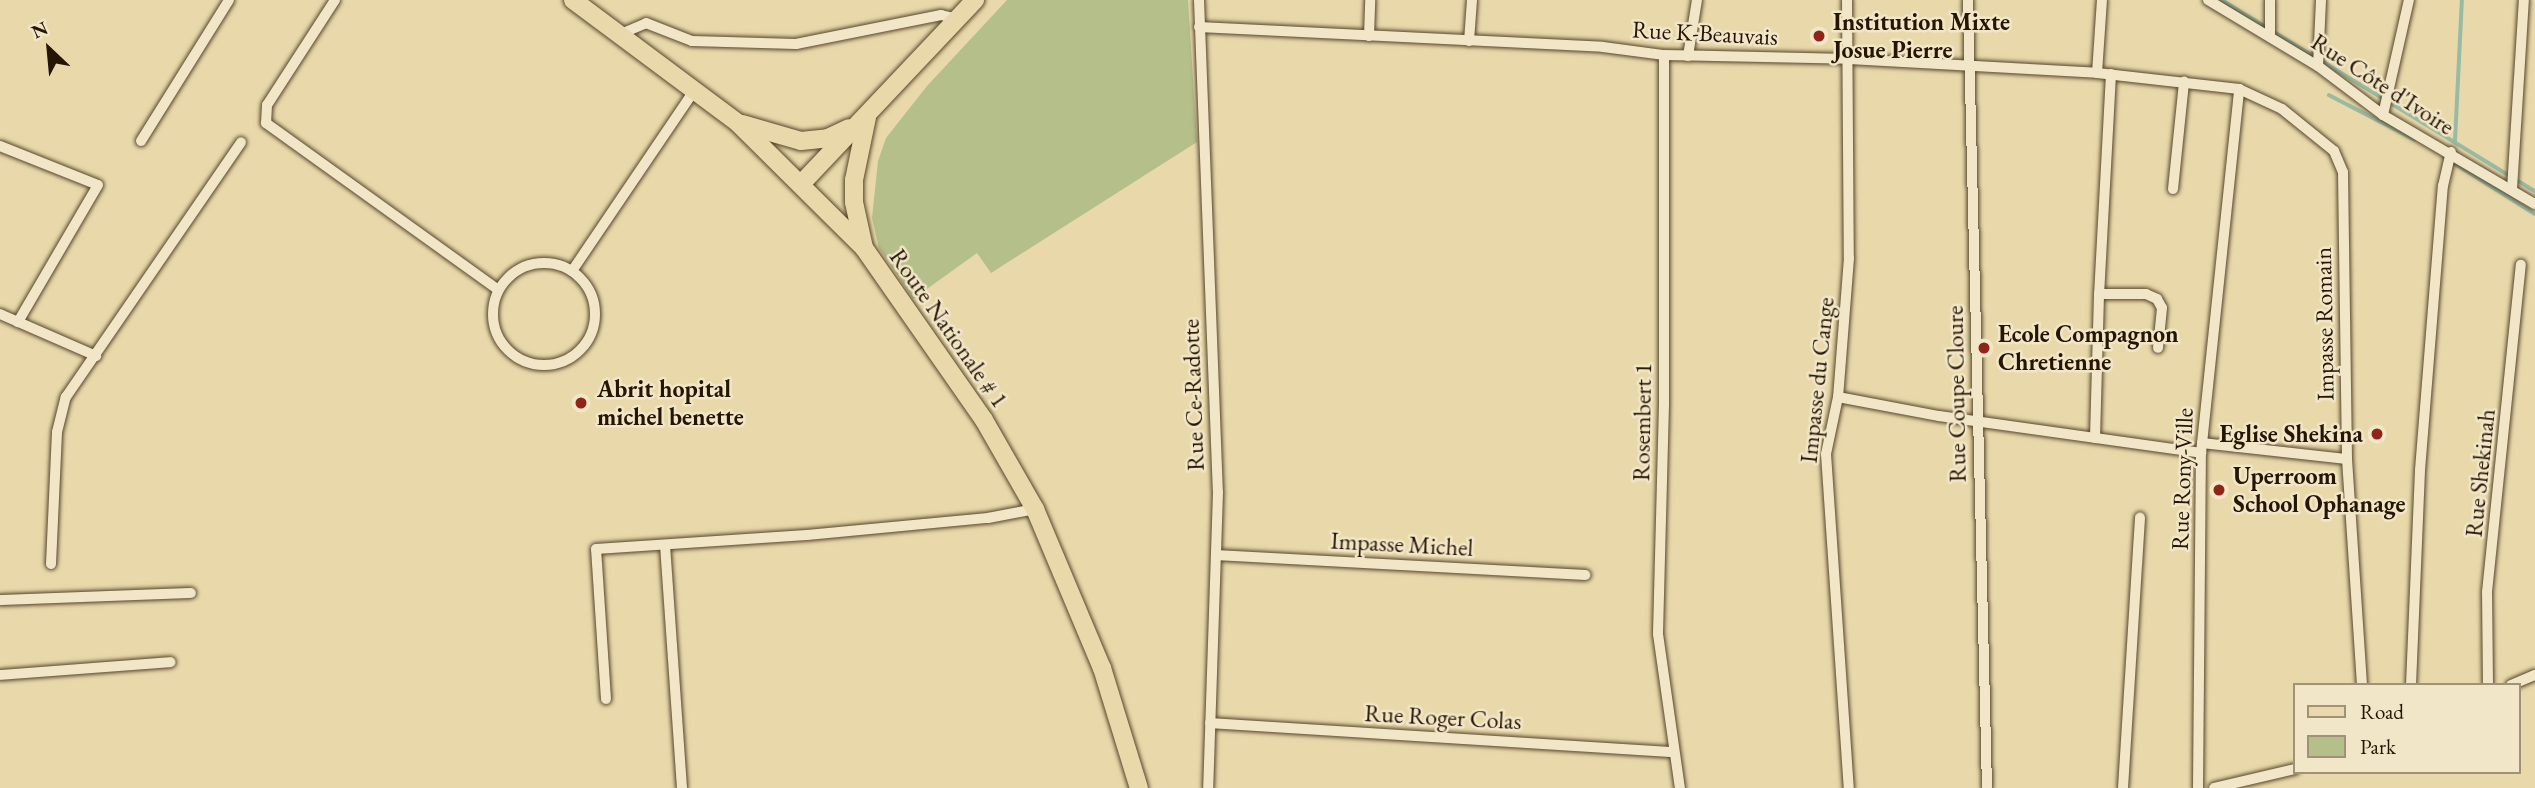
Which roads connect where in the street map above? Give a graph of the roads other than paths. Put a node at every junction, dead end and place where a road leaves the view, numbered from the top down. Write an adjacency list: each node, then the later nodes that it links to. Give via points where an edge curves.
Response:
1 (229, 0): 36 (street)
2 (335, 0): 48 (street, via 267,105 266,123)
3 (573, 0): 19 (main road, Route Nationale # 1)
4 (975, 0): 17 (main road)
5 (1199, 0): 18 (street, Rue Ce-Radotte)
6 (1370, 0): 20 (street)
7 (1472, 0): 22 (street)
8 (1697, 0): 24 (street)
9 (1847, 0): 25 (street, Impasse du Cange)
10 (1968, 0): 27 (street, Rue Coupe Cloure)
11 (2102, 0): 28 (street)
12 (2208, 0): 21 (street, Rue Côte d'Ivoire)
13 (2270, 0): 21 (street)
14 (2321, 0): 26 (street)
15 (2409, 0): 33 (street)
16 (2524, 0): 43 (street)
17 (958, 19): 19 (street, via 941,15 796,44 692,41 646,23); 34 (main road)
18 (1199, 27): 20 (street, Rue K-Beauvais); 62 (street, Rue Ce-Radotte, via 1218,492)
19 (623, 33): 31 (main road, Route Nationale # 1)
20 (1369, 36): 22 (street, Rue K-Beauvais)
21 (2270, 37): 26 (street, Rue Côte d'Ivoire)
22 (1469, 41): 23 (street, Rue K-Beauvais, via 1602,47)
23 (1664, 55): 24 (street, Rue K-Beauvais); 76 (street, Rosembert 1, via 1664,404 1658,634)
24 (1688, 56): 25 (street, Rue K-Beauvais)
25 (1849, 59): 27 (street, Rue K-Beauvais); 54 (street, Impasse du Cange, via 1849,258)
26 (2318, 66): 33 (street, Rue Côte d'Ivoire)
27 (1970, 67): 28 (street, Rue K-Beauvais); 55 (street, Rue Coupe Cloure)
28 (2097, 73): 29 (street, Rue K-Beauvais)
29 (2111, 75): 30 (street, Rue K-Beauvais); 49 (street)
30 (2184, 82): 32 (street, Rue K-Beauvais); 42 (street)
31 (695, 89): 35 (main road, Route Nationale # 1); 47 (street)
32 (2239, 89): 40 (street, Rue K-Beauvais, via 2282,109 2334,151); 57 (street, Rue Rony-Ville)
33 (2383, 115): 39 (street, Rue Côte d'Ivoire)
34 (867, 117): 35 (main road, via 815,141 791,140); 41 (main road); 45 (main road, via 854,180)
35 (738, 123): 41 (main road, Route Nationale # 1)
36 (141, 141)
37 (241, 142): 53 (street)
38 (0, 146): 51 (street, via 98,185)
39 (2451, 152): 43 (street, Rue Côte d'Ivoire); 71 (street, via 2443,186 2420,470)
40 (2343, 172): 58 (street, Impasse Romain)
41 (802, 183): 45 (main road, Route Nationale # 1)
42 (2173, 189)
43 (2512, 189): 44 (street, Rue Côte d'Ivoire)
44 (2535, 204)
45 (864, 248): 59 (main road, Route Nationale # 1, via 984,420)
46 (2521, 265): 72 (street, Rue Shekinah, via 2487,592)
47 (572, 271): 48 (street, via 548,264 523,267); 48 (street, via 593,297 593,330 573,357 558,364 524,362 499,339 493,323)
48 (498, 290)
49 (2099, 294): 52 (street, via 2146,294 2157,299 2162,308); 56 (street)
50 (0, 314): 51 (street)
51 (18, 322): 53 (street)
52 (2158, 348)
53 (96, 356): 63 (street, via 66,397 60,416)
54 (1838, 397): 55 (street); 82 (street, Impasse du Cange, via 1826,454)
55 (1979, 421): 56 (street); 83 (street, Rue Coupe Cloure)
56 (2095, 438): 57 (street)
57 (2201, 448): 58 (street); 85 (street, Rue Rony-Ville)
58 (2347, 459): 70 (street, Impasse Romain)
59 (1035, 509): 61 (street, via 988,519); 79 (main road, Route Nationale # 1, via 1102,668)
60 (2140, 518): 84 (street)
61 (665, 545): 74 (street, via 596,548); 78 (street)
62 (1216, 555): 64 (street, Impasse Michel); 75 (street, Rue Ce-Radotte)
63 (51, 564)
64 (1585, 575)
65 (191, 593): 66 (street)
66 (0, 600)
67 (171, 662): 68 (street)
68 (0, 675)
69 (2535, 675): 73 (street)
70 (2362, 683)
71 (2411, 683)
72 (2488, 683)
73 (2516, 683)
74 (606, 699)
75 (1210, 723): 76 (street, Rue Roger Colas); 80 (street, Rue Ce-Radotte)
76 (1673, 752): 81 (street, Rosembert 1)
77 (2294, 769): 86 (street)
78 (682, 788)
79 (1139, 788)
80 (1208, 788)
81 (1679, 788)
82 (1849, 788)
83 (1987, 788)
84 (2123, 788)
85 (2199, 788)
86 (2214, 788)

